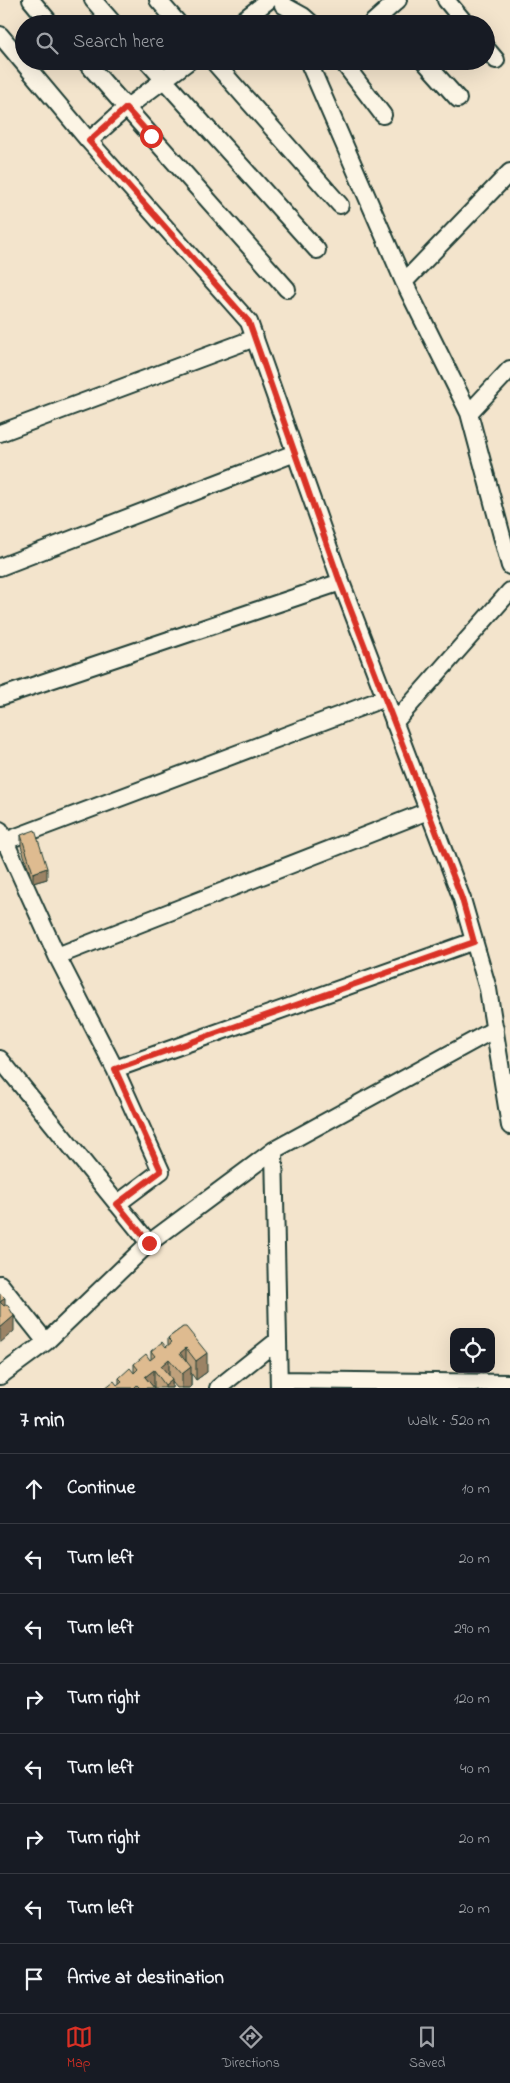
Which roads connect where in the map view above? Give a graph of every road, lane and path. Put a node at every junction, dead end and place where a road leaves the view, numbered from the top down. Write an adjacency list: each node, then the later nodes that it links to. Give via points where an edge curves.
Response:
1 (30, 0): 7 (street)
2 (93, 0): 8 (street)
3 (158, 0): 9 (street)
4 (398, 0): 13 (street)
5 (446, 0): 14 (street)
6 (277, 2): 10 (street); 11 (street); 12 (street)
7 (44, 15)
8 (106, 15)
9 (171, 15)
10 (254, 15)
11 (285, 15)
12 (300, 15)
13 (386, 15)
14 (458, 15)
15 (0, 35): 16 (street)
16 (15, 53)
17 (29, 70): 29 (street)
18 (92, 70): 27 (street)
19 (156, 70): 25 (street)
20 (176, 70): 25 (street)
21 (221, 70): 31 (street)
22 (312, 70): 33 (street)
23 (349, 70): 28 (street)
24 (432, 70): 26 (street)
25 (164, 79): 27 (street); 32 (street)
26 (458, 100)
27 (126, 108): 29 (street); 34 (street)
28 (383, 115)
29 (89, 141): 35 (street, via 249,322)
30 (510, 172): 33 (street)
31 (340, 205)
32 (317, 250)
33 (404, 282): 37 (street)
34 (287, 289)
35 (255, 338): 38 (street); 39 (street)
36 (510, 369): 37 (street)
37 (469, 413): 40 (street)
38 (0, 433)
39 (295, 453): 41 (street); 42 (street)
40 (510, 566)
41 (0, 567)
42 (340, 582): 44 (street); 45 (street)
43 (510, 591): 46 (street)
44 (0, 697)
45 (385, 698): 46 (street); 48 (street)
46 (394, 723): 47 (street)
47 (428, 811): 49 (street, via 462,899); 50 (street)
48 (1, 838): 50 (street)
49 (474, 942): 51 (street); 53 (street)
50 (57, 956): 53 (street)
51 (495, 1029): 54 (street); 55 (street)
52 (0, 1059): 56 (street)
53 (115, 1069): 56 (street, via 161,1171)
54 (510, 1126)
55 (274, 1150): 57 (street); 59 (street)
56 (117, 1204): 57 (street)
57 (149, 1243): 60 (street)
58 (0, 1284): 60 (street)
59 (278, 1340): 63 (street); 64 (street)
60 (46, 1342): 61 (street)
61 (0, 1376)
62 (510, 1383): 63 (street)
63 (279, 1384)
64 (218, 1388)

